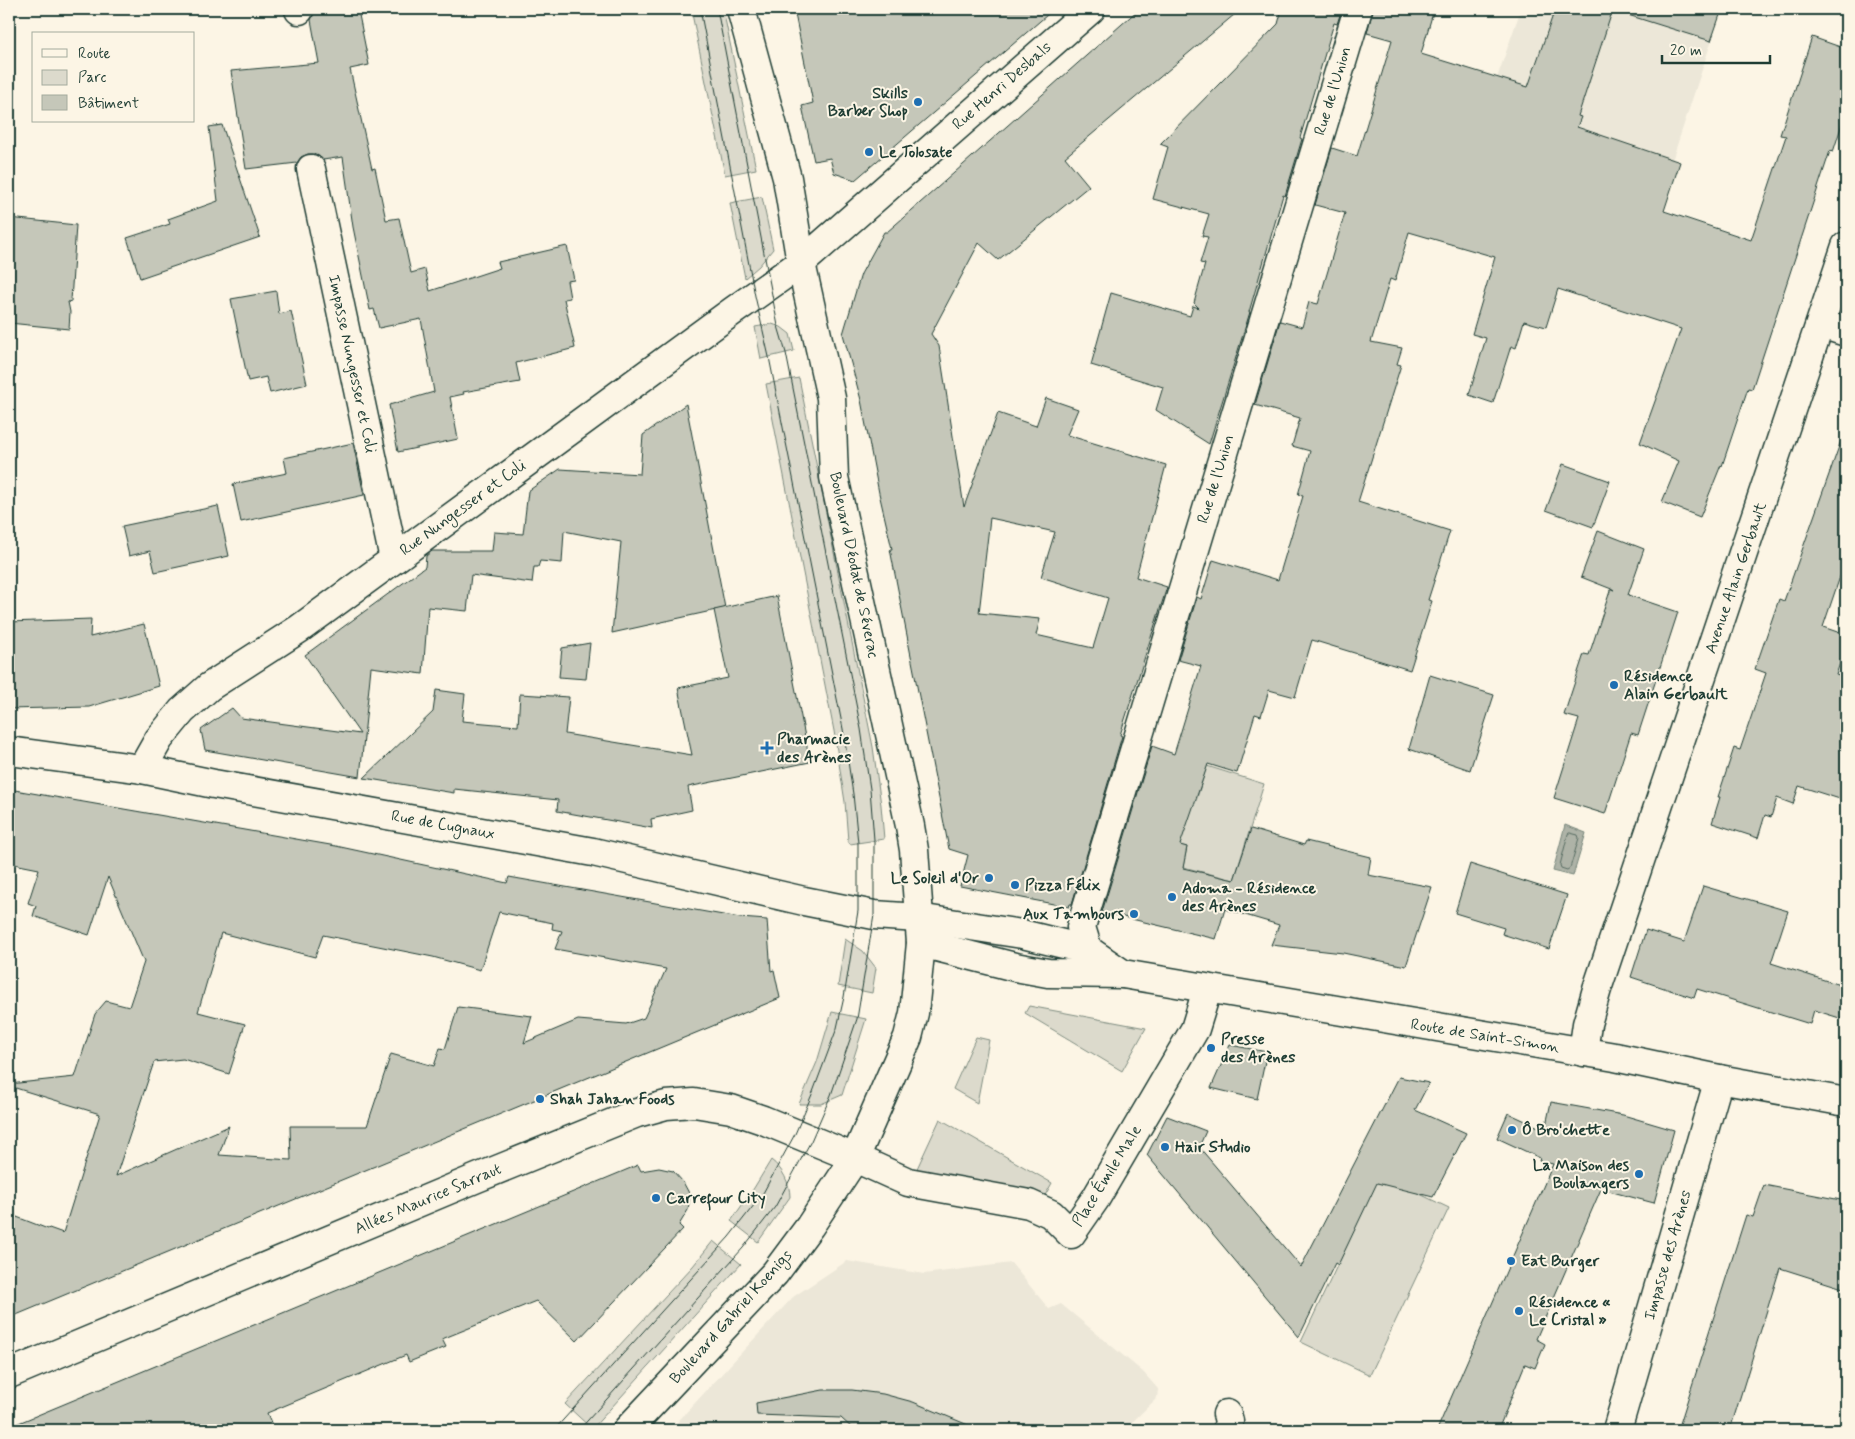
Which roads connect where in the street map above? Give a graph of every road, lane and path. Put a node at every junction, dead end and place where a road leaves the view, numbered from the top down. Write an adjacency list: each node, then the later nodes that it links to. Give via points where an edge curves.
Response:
1 (741, 9): 6 (street, Boulevard Déodat de Séverac, via 787,178)
2 (1091, 9): 6 (street, Rue Henri Desbals)
3 (1358, 9): 12 (street, Rue de l'Union, via 1081,928)
4 (311, 168): 8 (street, Impasse Nungesser et Coli)
5 (1846, 246): 7 (street, Avenue Alain Gerbault)
6 (802, 263): 8 (street, Rue Nungesser et Coli); 11 (street, Boulevard Déodat de Séverac, via 831,398 834,477 910,826)
7 (1834, 328): 15 (street, Avenue Alain Gerbault, via 1597,989)
8 (394, 559): 10 (street, Rue Nungesser et Coli, via 298,629 209,687 182,710 159,739)
9 (9, 751): 10 (street, Rue de Cugnaux)
10 (142, 769): 11 (street, Rue de Cugnaux, via 593,852 874,915)
11 (920, 931): 12 (street, Route de Saint-Simon, via 1054,941); 13 (street, Route de Saint-Simon, via 1015,967 1048,973); 18 (street, Boulevard Gabriel Koenigs, via 914,1013 908,1037)
12 (1088, 950): 13 (street, Route de Saint-Simon)
13 (1123, 974): 14 (street, Route de Saint-Simon)
14 (1207, 990): 15 (street, Route de Saint-Simon); 18 (street, Place Émile Male, via 1195,1029 1096,1198 1071,1234 1051,1214 1029,1204 908,1182)
15 (1583, 1052): 16 (street, Route de Saint-Simon)
16 (1719, 1079): 17 (street, Route de Saint-Simon); 21 (street, Impasse des Arènes)
17 (1846, 1102)
18 (855, 1158): 19 (street, Allées Maurice Sarraut, via 731,1110 694,1104 666,1105 637,1113); 20 (street, Boulevard Gabriel Koenigs, via 774,1273)
19 (9, 1374)
20 (626, 1430)
21 (1617, 1430)

